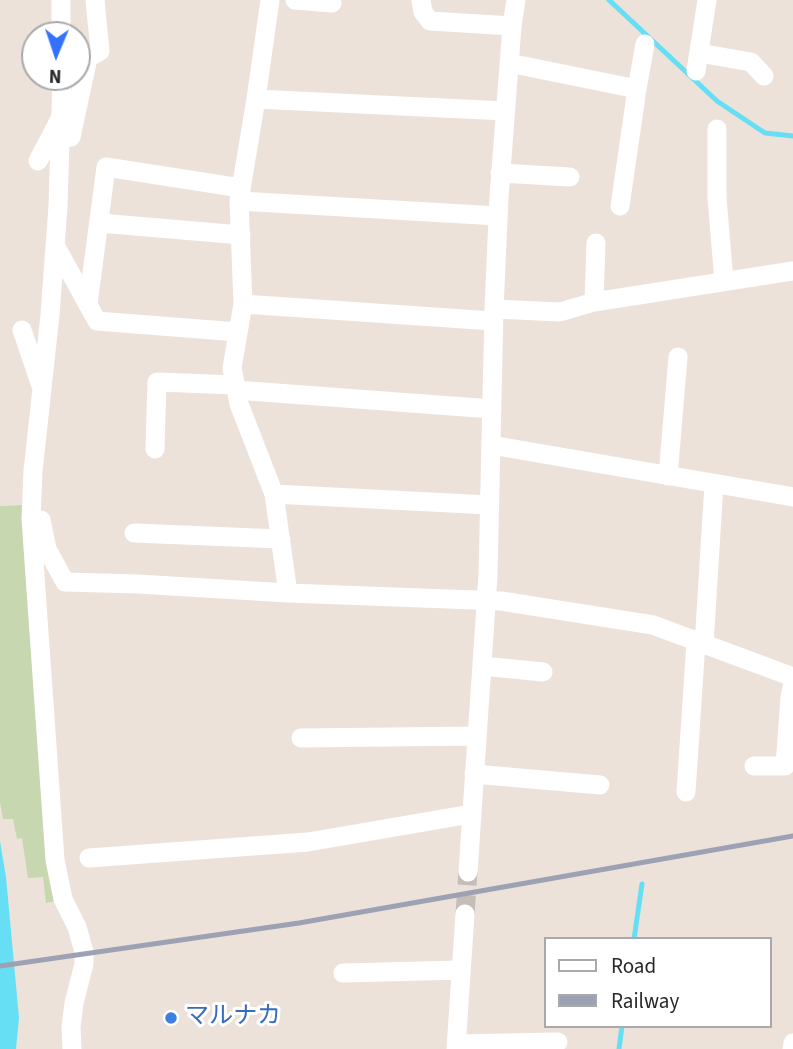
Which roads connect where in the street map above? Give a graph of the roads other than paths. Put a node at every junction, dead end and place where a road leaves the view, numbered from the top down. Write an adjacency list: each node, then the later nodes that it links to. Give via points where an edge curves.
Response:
1 (61, 0): 9 (street)
2 (95, 0): 20 (street, via 100,51 88,58 68,147)
3 (270, 0): 16 (street)
4 (295, 0): 8 (street)
5 (421, 0): 10 (street, via 430,21)
6 (516, 0): 10 (street)
7 (707, 0): 13 (street, via 697,62 751,62)
8 (332, 3)
9 (61, 21)
10 (512, 26): 12 (street)
11 (645, 44): 14 (street)
12 (509, 63): 14 (street); 17 (street)
13 (764, 76)
14 (637, 89): 25 (street)
15 (62, 91): 18 (street)
16 (256, 99): 17 (street); 24 (street)
17 (505, 111): 22 (street)
18 (62, 116): 20 (street); 21 (street)
19 (717, 128): 32 (street)
20 (60, 151): 30 (street)
21 (38, 161)
22 (500, 173): 23 (street); 26 (street)
23 (570, 177)
24 (240, 195): 26 (street); 27 (street, via 106,167); 28 (street)
25 (620, 206)
26 (498, 216): 36 (street)
27 (100, 223): 28 (street); 34 (street)
28 (241, 235): 35 (street)
29 (596, 243): 33 (street)
30 (55, 245): 34 (street); 41 (street)
31 (793, 271): 32 (street)
32 (724, 281): 33 (street)
33 (594, 302): 36 (street, via 561,312)
34 (88, 304): 38 (street, via 97,321)
35 (243, 304): 36 (street); 38 (street)
36 (494, 315): 42 (street)
37 (22, 330): 41 (street)
38 (238, 332): 40 (street, via 232,368)
39 (678, 357): 45 (street)
40 (236, 388): 42 (street); 44 (street, via 157,382); 48 (street)
41 (42, 391): 47 (street)
42 (492, 409): 43 (street)
43 (491, 445): 45 (street); 50 (street)
44 (155, 449)
45 (668, 476): 46 (street)
46 (714, 484): 49 (street); 55 (street)
47 (31, 486): 53 (street, via 47,549 65,582); 76 (street, via 55,860 63,899 84,952 71,1027)
48 (274, 494): 50 (street); 52 (street)
49 (793, 497)
50 (489, 505): 54 (street)
51 (134, 533): 52 (street)
52 (281, 539): 53 (street)
53 (288, 593): 54 (street)
54 (486, 602): 55 (street, via 653,625); 56 (street)
55 (700, 643): 58 (street); 66 (street)
56 (482, 666): 57 (street); 60 (street)
57 (543, 672)
58 (793, 677)
59 (793, 683): 63 (street)
60 (477, 736): 61 (street); 64 (street)
61 (300, 738)
62 (754, 766): 63 (street)
63 (789, 766)
64 (474, 774): 65 (street); 67 (street)
65 (600, 785)
66 (686, 792)
67 (471, 814): 68 (street, via 308,842); 69 (street)
68 (89, 858)
69 (468, 872)
70 (465, 914): 71 (street)
71 (461, 970): 72 (street); 75 (street)
72 (344, 973)
73 (558, 1042): 75 (street)
74 (793, 1043): 77 (street)
75 (456, 1047)
76 (72, 1049)
77 (792, 1049)

